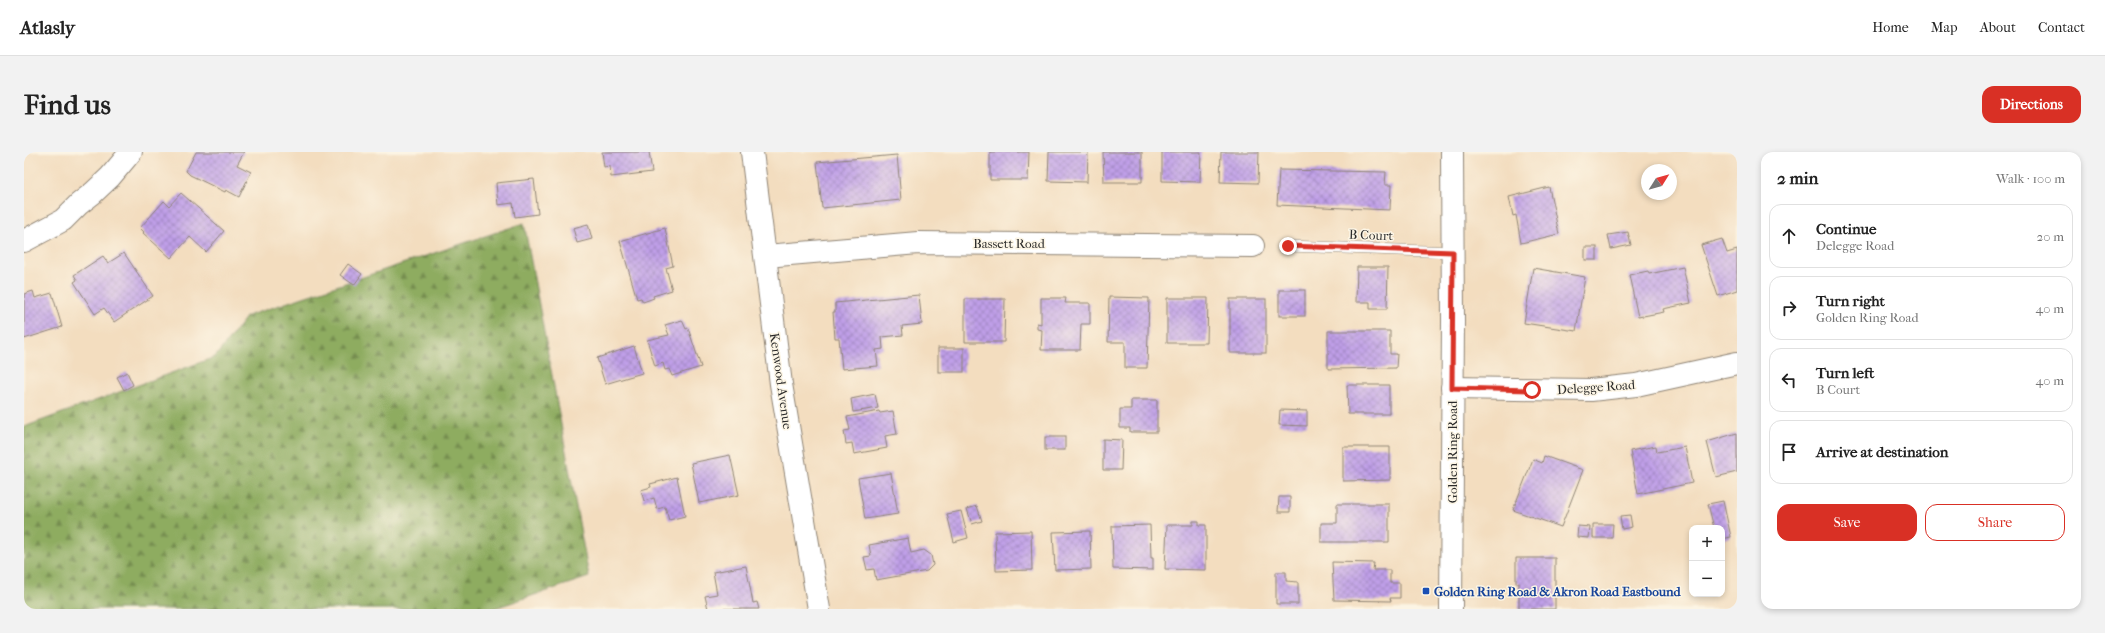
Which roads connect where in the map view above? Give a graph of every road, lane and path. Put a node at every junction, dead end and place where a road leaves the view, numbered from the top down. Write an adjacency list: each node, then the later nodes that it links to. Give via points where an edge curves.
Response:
1 (131, 152): 4 (street, via 110,176 63,220)
2 (752, 152): 8 (street, Kenwood Avenue)
3 (1452, 152): 7 (street, Golden Ring Road)
4 (24, 242)
5 (1253, 246): 8 (street, Bassett Road, via 918,242)
6 (1288, 246): 7 (lane, B Court)
7 (1453, 252): 10 (street, Golden Ring Road)
8 (766, 256): 11 (street, Kenwood Avenue, via 781,384)
9 (1737, 363): 10 (street, Delegge Road, via 1636,385 1591,390)
10 (1452, 388): 12 (street, Golden Ring Road)
11 (819, 609)
12 (1451, 609)

